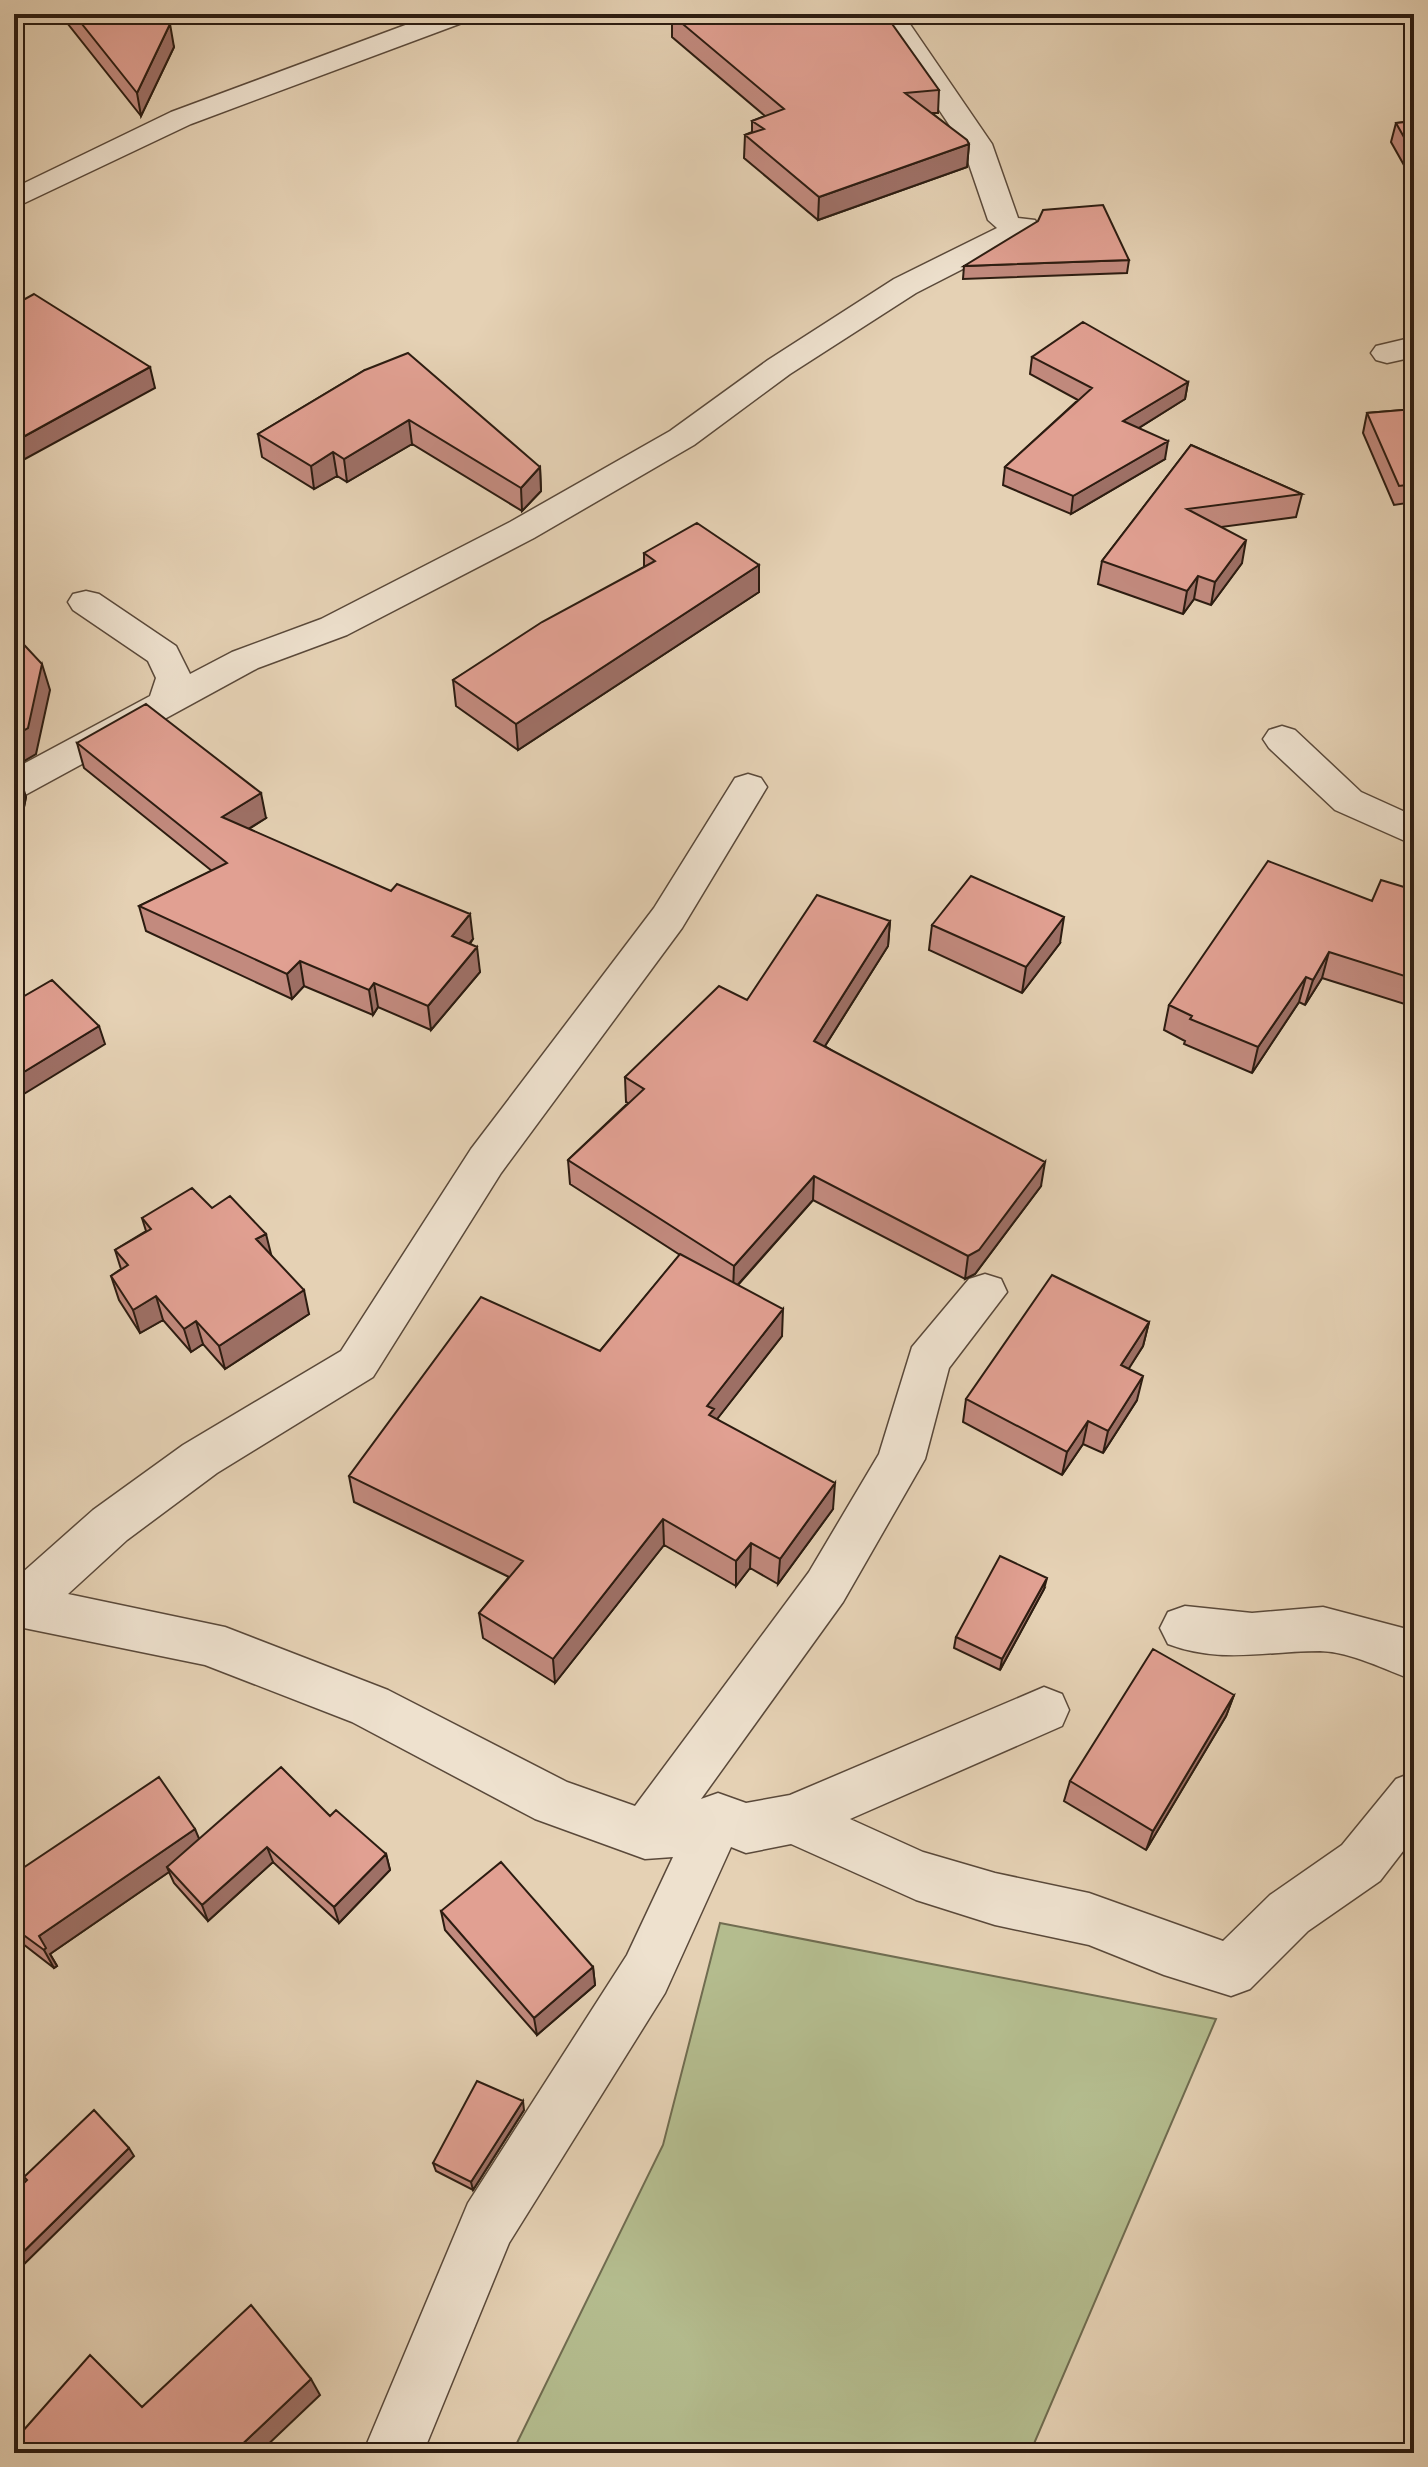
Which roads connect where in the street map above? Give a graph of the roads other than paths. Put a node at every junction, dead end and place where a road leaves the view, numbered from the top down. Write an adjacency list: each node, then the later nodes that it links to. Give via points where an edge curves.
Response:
1 (460, 14): 3 (street, via 181,118)
2 (889, 14): 5 (street, via 977,144 1013,223 779,367 682,438 522,530 334,627 245,660)
3 (14, 199)
4 (86, 602): 5 (street, via 163,654 174,678)
5 (166, 703): 7 (street)
6 (1282, 739): 9 (street, via 1348,801)
7 (14, 785)
8 (748, 787): 11 (street, via 668,918 486,1161 357,1364 200,1459 110,1525)
9 (1414, 832)
10 (985, 1292): 18 (street, via 928,1360 901,1459 826,1587)
11 (16, 1605): 18 (street, via 207,1643 370,1706 553,1802)
12 (1185, 1628): 13 (street, via 1252,1635 1323,1629 1403,1650)
13 (1414, 1658)
14 (1044, 1710): 17 (street)
15 (1414, 1796): 17 (street, via 1361,1863 1289,1913 1231,1970 1089,1919 916,1875)
16 (718, 1817): 17 (street, via 746,1828); 18 (street, via 691,1831); 19 (street, via 646,1974 488,2223)
17 (793, 1819)
18 (645, 1834)
19 (393, 2453)

